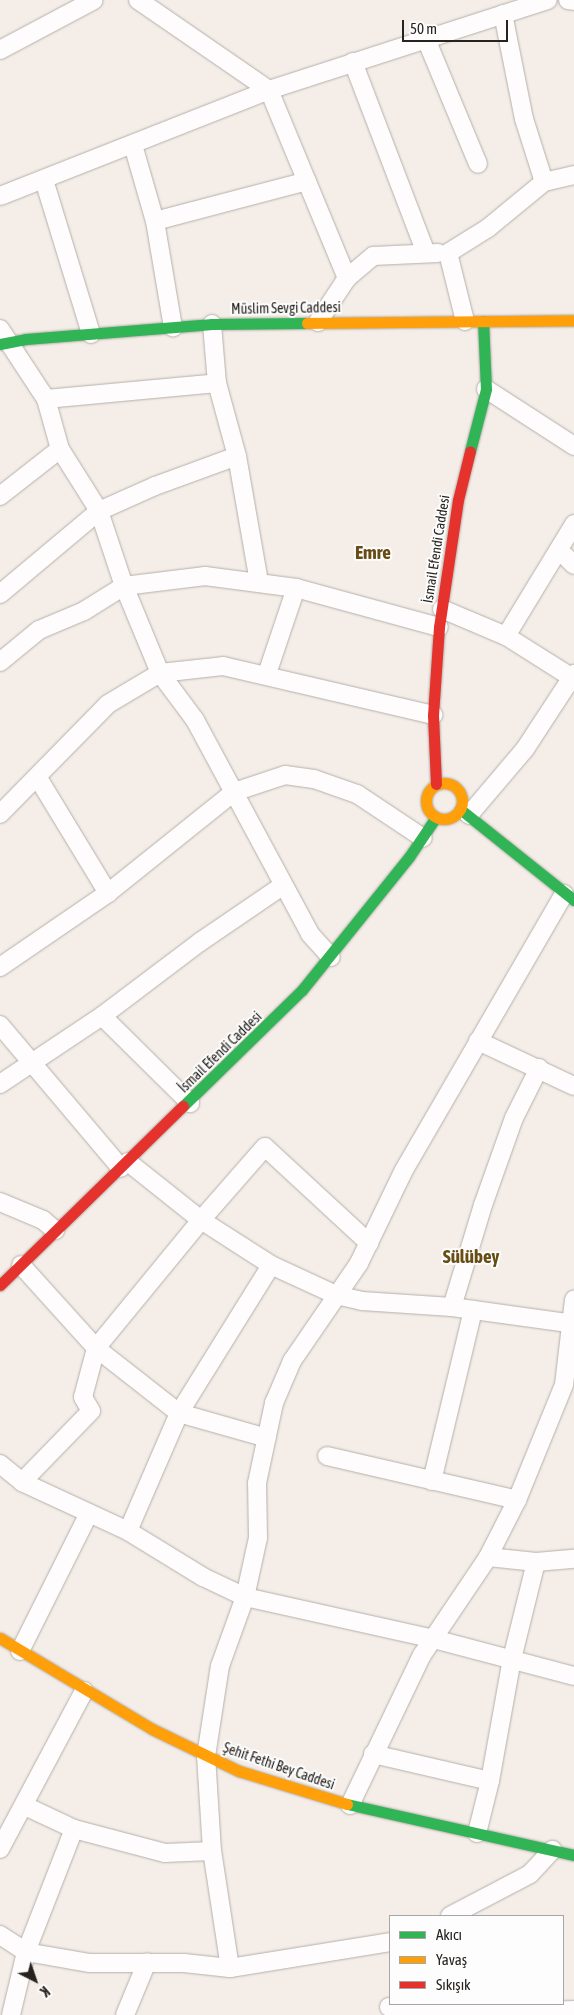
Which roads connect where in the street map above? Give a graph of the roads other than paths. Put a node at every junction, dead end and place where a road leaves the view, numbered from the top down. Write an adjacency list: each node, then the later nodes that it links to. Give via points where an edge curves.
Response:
1 (94, 0): 8 (street)
2 (138, 0): 10 (street)
3 (548, 0): 6 (street)
4 (568, 0): 5 (street)
5 (574, 1)
6 (503, 14): 7 (street); 16 (street, via 524,119)
7 (426, 39): 9 (street); 12 (street)
8 (0, 50)
9 (353, 62): 10 (street); 19 (street)
10 (269, 90): 11 (street); 15 (street)
11 (133, 145): 14 (street); 18 (street)
12 (478, 164)
13 (574, 175): 16 (street)
14 (44, 180): 17 (street); 28 (street)
15 (307, 181): 18 (street); 21 (street)
16 (544, 182): 20 (street, via 488,228)
17 (0, 196)
18 (155, 220): 27 (street)
19 (426, 253): 20 (street); 21 (street, via 373,256)
20 (448, 253): 23 (street)
21 (347, 278): 25 (street)
22 (574, 320): 24 (street, Müslim Sevgi Caddesi)
23 (465, 321): 24 (street, Müslim Sevgi Caddesi); 25 (street, Müslim Sevgi Caddesi)
24 (484, 321): 31 (street, İsmail Efendi Caddesi)
25 (318, 322): 26 (street, Müslim Sevgi Caddesi)
26 (212, 324): 27 (street, Müslim Sevgi Caddesi); 30 (street)
27 (173, 327): 28 (street, Müslim Sevgi Caddesi)
28 (91, 334): 29 (street, Müslim Sevgi Caddesi)
29 (3, 338): 32 (street)
30 (217, 383): 32 (street); 35 (street)
31 (486, 389): 33 (street); 45 (street, İsmail Efendi Caddesi, via 458,500)
32 (46, 399): 34 (street)
33 (574, 446)
34 (60, 449): 36 (street); 37 (street)
35 (238, 456): 37 (street, via 154,486); 41 (street)
36 (0, 496)
37 (99, 511): 42 (street); 44 (street)
38 (574, 524): 39 (street)
39 (559, 550): 40 (street); 47 (street)
40 (574, 564)
41 (259, 582): 42 (street, via 205,576); 43 (street)
42 (124, 586): 48 (street, via 84,611 39,630); 49 (street)
43 (296, 588): 46 (street); 50 (street)
44 (0, 594)
45 (442, 609): 46 (street, İsmail Efendi Caddesi); 47 (street)
46 (439, 627): 52 (street, İsmail Efendi Caddesi)
47 (506, 636): 51 (street)
48 (0, 662)
49 (160, 673): 50 (street, via 223,666); 53 (street, via 108,704); 55 (street, via 194,720)
50 (267, 674): 52 (street)
51 (573, 676): 56 (street, via 524,749)
52 (433, 715): 54 (street, İsmail Efendi Caddesi)
53 (38, 778): 57 (street); 61 (street)
54 (436, 784): 56 (street, via 448,783 458,789); 58 (street, via 426,798 428,810)
55 (234, 792): 59 (street, via 286,775 314,779 357,794); 60 (street); 61 (street)
56 (464, 812): 58 (street, via 448,818); 62 (street)
57 (0, 814)
58 (436, 818): 59 (street, İsmail Efendi Caddesi)
59 (423, 838): 63 (street, İsmail Efendi Caddesi)
60 (282, 886): 63 (street, via 310,934); 65 (street, via 200,942)
61 (108, 893): 64 (street)
62 (569, 897): 67 (street)
63 (331, 957): 72 (street, İsmail Efendi Caddesi, via 277,1017)
64 (0, 967)
65 (102, 1016): 68 (street); 72 (street)
66 (0, 1025): 68 (street)
67 (478, 1041): 69 (street); 77 (street, via 404,1170)
68 (29, 1062): 70 (street); 73 (street)
69 (539, 1068): 71 (street); 83 (street, via 514,1118)
70 (0, 1084)
71 (574, 1086)
72 (190, 1103): 73 (street, İsmail Efendi Caddesi)
73 (125, 1165): 75 (street); 76 (street, İsmail Efendi Caddesi)
74 (0, 1202): 76 (street, via 43,1220)
75 (201, 1220): 77 (street, via 266,1147); 79 (street); 86 (street)
76 (55, 1230): 78 (street, İsmail Efendi Caddesi)
77 (369, 1243): 81 (street)
78 (21, 1265): 80 (street, İsmail Efendi Caddesi); 86 (street)
79 (272, 1266): 81 (street); 87 (street)
80 (0, 1285)
81 (336, 1295): 83 (street, via 410,1307); 88 (street, via 292,1361 274,1403)
82 (574, 1300): 85 (street)
83 (452, 1307): 84 (street)
84 (473, 1310): 85 (street); 91 (street)
85 (572, 1324): 93 (street, via 564,1385)
86 (96, 1348): 87 (street); 92 (street, via 84,1397 91,1411)
87 (179, 1412): 88 (street); 95 (street)
88 (267, 1438): 99 (street, via 257,1483 258,1538)
89 (327, 1456): 91 (street)
90 (0, 1464): 92 (street)
91 (432, 1481): 93 (street)
92 (22, 1482): 94 (street)
93 (517, 1500): 96 (street)
94 (89, 1514): 95 (street); 102 (street)
95 (128, 1531): 99 (street, via 203,1577)
96 (488, 1557): 98 (street); 101 (street)
97 (574, 1559): 98 (street)
98 (536, 1562): 103 (street)
99 (245, 1597): 101 (street); 107 (street, via 220,1666)
100 (0, 1638): 102 (street, Şehit Fethi Bey Caddesi)
101 (434, 1639): 103 (street); 106 (street, via 422,1655)
102 (20, 1651): 105 (street, Şehit Fethi Bey Caddesi)
103 (512, 1659): 104 (street); 108 (street)
104 (574, 1676)
105 (84, 1691): 107 (street, Şehit Fethi Bey Caddesi); 110 (street)
106 (373, 1754): 108 (street); 109 (street)
107 (206, 1756): 109 (street, Şehit Fethi Bey Caddesi, via 264,1780); 115 (street)
108 (490, 1781): 112 (street)
109 (350, 1805): 112 (street, Şehit Fethi Bey Caddesi)
110 (25, 1806): 111 (street); 113 (street)
111 (74, 1829): 115 (street, via 165,1853); 120 (street)
112 (477, 1833): 114 (street, Şehit Fethi Bey Caddesi)
113 (0, 1849)
114 (552, 1850): 116 (street, Şehit Fethi Bey Caddesi); 117 (street, via 530,1874)
115 (212, 1851): 122 (street)
116 (574, 1855)
117 (452, 1915)
118 (0, 1935): 120 (street)
119 (389, 1942): 122 (street)
120 (26, 1952): 121 (street, via 90,1963); 125 (street)
121 (148, 1962): 122 (street); 126 (street)
122 (230, 1968)
123 (389, 2005): 124 (street, via 491,2013)
124 (574, 2010)
125 (11, 2015)
126 (125, 2015)

